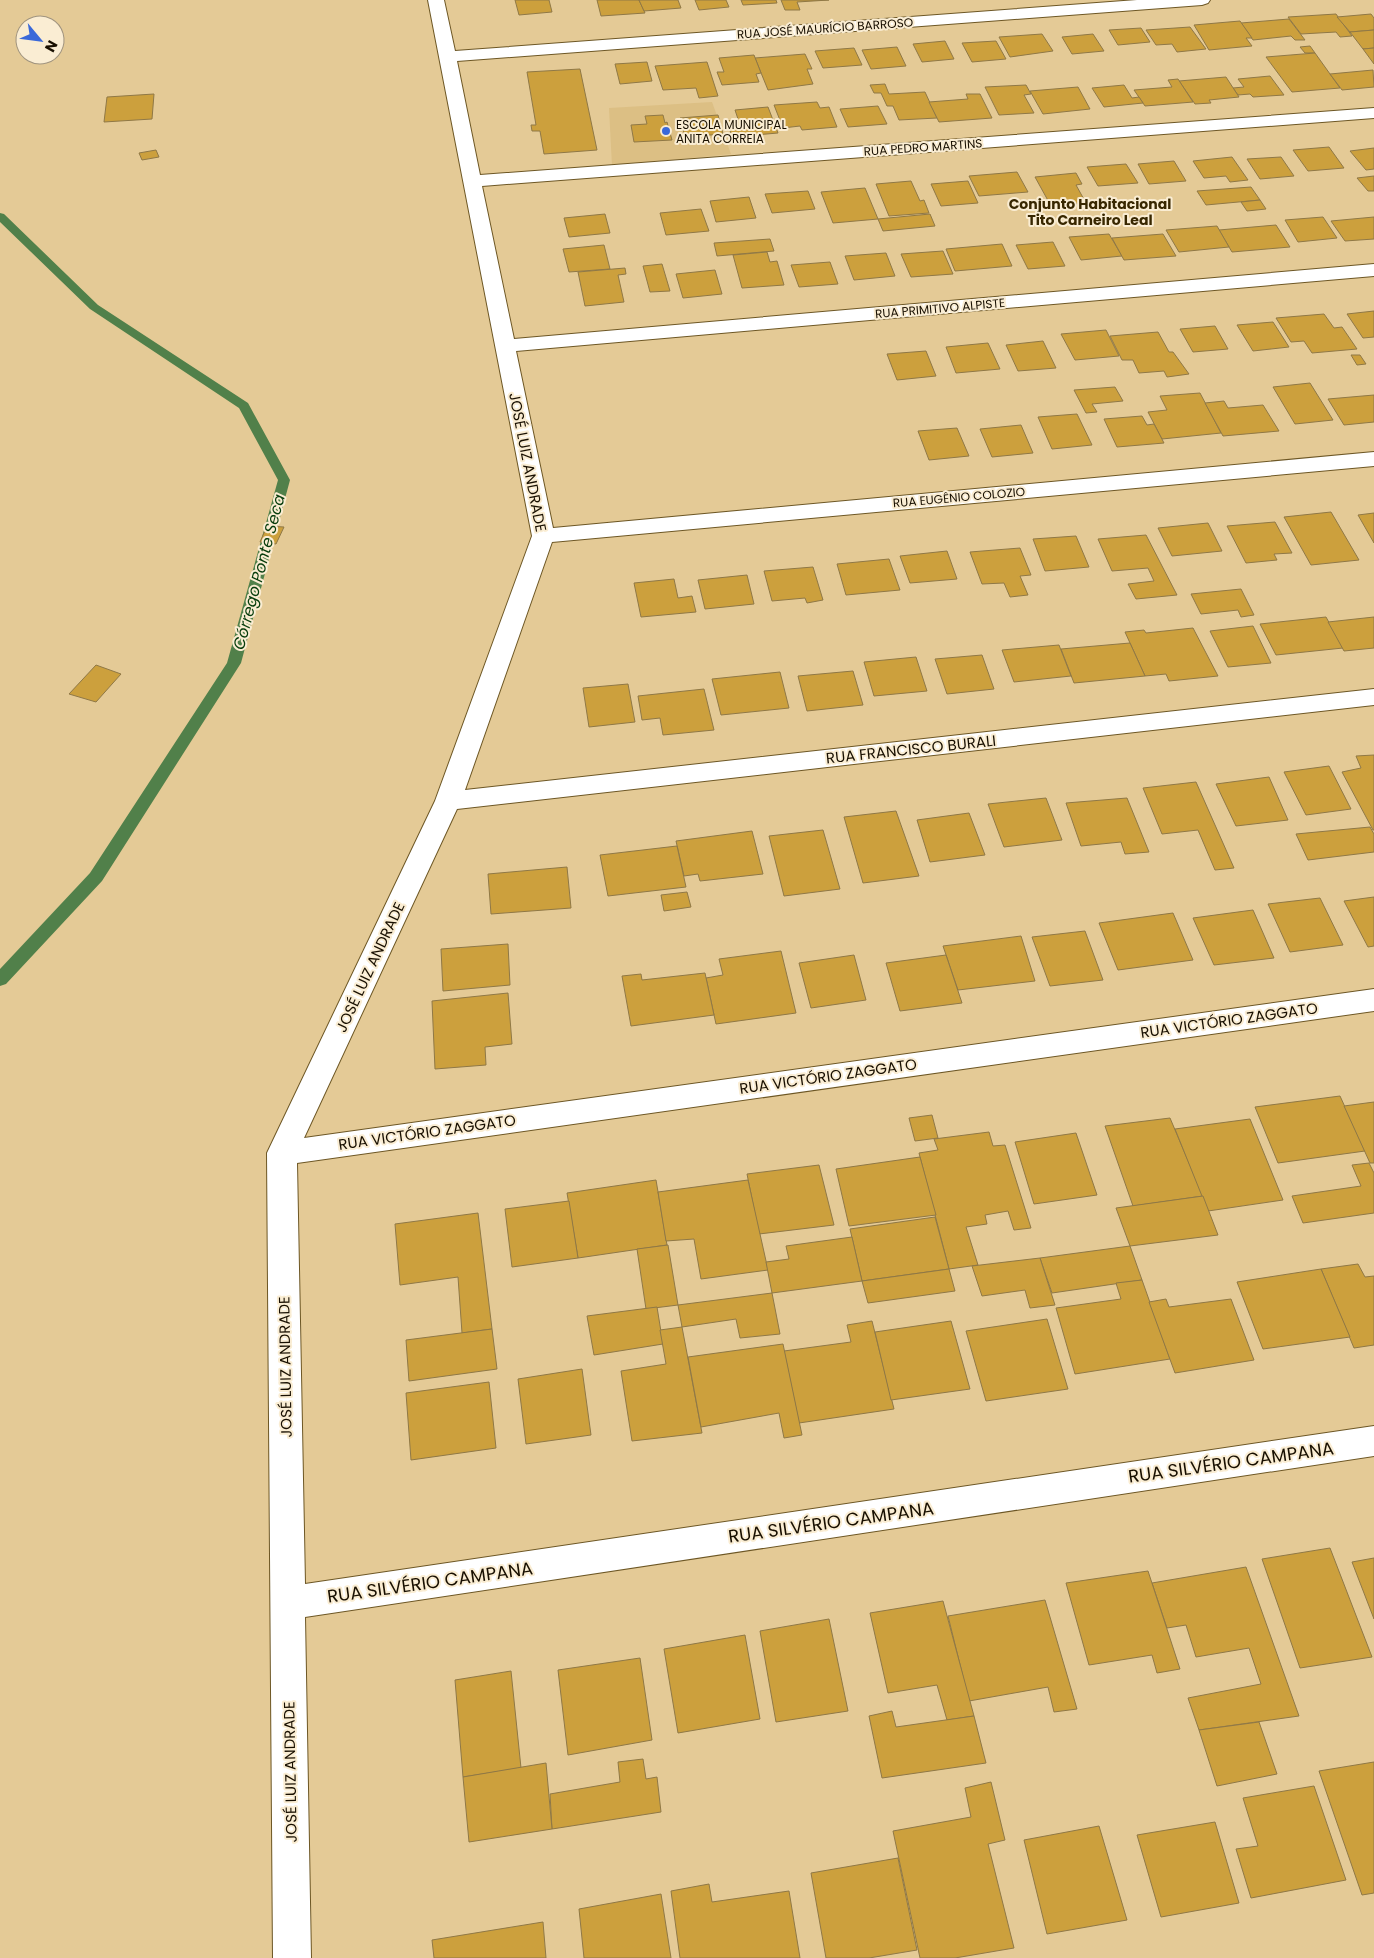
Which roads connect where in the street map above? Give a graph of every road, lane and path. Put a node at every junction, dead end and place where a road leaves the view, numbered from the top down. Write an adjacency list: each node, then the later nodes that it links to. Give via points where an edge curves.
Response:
1 (436, 0): 3 (street, JOSÉ LUIZ ANDRADE)
2 (1202, 0): 3 (street, RUA JOSÉ MAURÍCIO BARROSO)
3 (447, 57): 5 (street, JOSÉ LUIZ ANDRADE)
4 (1374, 113): 5 (street, RUA PEDRO MARTINS)
5 (472, 181): 7 (street, JOSÉ LUIZ ANDRADE)
6 (1374, 270): 7 (street, RUA PRIMITIVO ALPISTE)
7 (505, 346): 9 (street, JOSÉ LUIZ ANDRADE)
8 (1374, 458): 9 (street, RUA EUGÊNIO COLOZIO)
9 (543, 536): 11 (street, JOSÉ LUIZ ANDRADE)
10 (1374, 696): 11 (street, RUA FRANCISCO BURALI)
11 (448, 801): 13 (street, JOSÉ LUIZ ANDRADE)
12 (1374, 1000): 13 (street, RUA VICTÓRIO ZAGGATO)
13 (282, 1153): 15 (street, JOSÉ LUIZ ANDRADE)
14 (1374, 1441): 15 (street, RUA SILVÉRIO CAMPANA)
15 (288, 1603): 16 (street, JOSÉ LUIZ ANDRADE)
16 (292, 1958)

